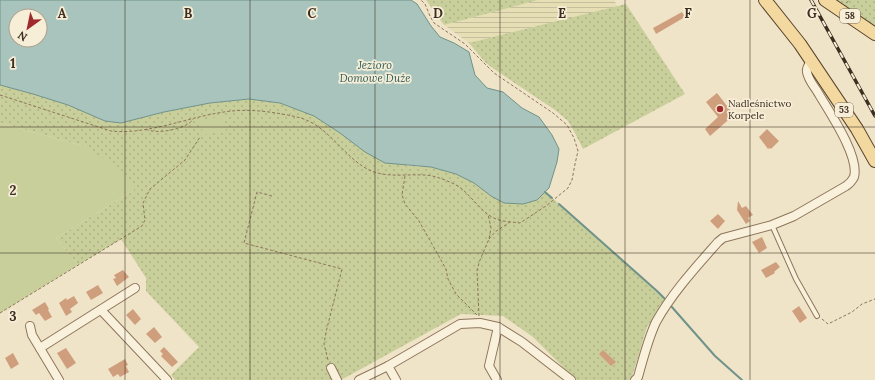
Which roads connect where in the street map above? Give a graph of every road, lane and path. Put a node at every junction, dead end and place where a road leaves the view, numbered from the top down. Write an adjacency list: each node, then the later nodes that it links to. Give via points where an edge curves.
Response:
1 (421, 0): 15 (path, via 434,23 465,44 494,73 553,113 566,125 574,138 578,151 568,188 527,219 520,223)
2 (758, 0): 6 (main road, 53)
3 (766, 0): 6 (main road, 53)
4 (825, 0): 5 (main road, 58)
5 (875, 34)
6 (811, 61): 11 (main road, 53, via 857,129); 16 (street, via 807,67 808,76 849,147 854,164 854,176 846,186)
7 (0, 96): 9 (path, via 111,131)
8 (194, 118): 9 (path); 9 (path, via 181,128 158,132); 12 (path, via 241,110 298,117 322,129 341,148 369,169 380,174)
9 (146, 129)
10 (200, 137): 21 (path, via 185,160 150,190 143,203 145,220 142,226)
11 (875, 161)
12 (405, 176): 14 (path, via 425,175 453,183 462,188); 17 (path, via 402,195 405,204 419,221 446,269 456,294 479,318 477,270)
13 (272, 196): 27 (path, via 257,192 244,243 342,269 324,344)
14 (488, 214): 15 (path); 17 (path)
15 (510, 222): 17 (path)
16 (772, 226): 22 (lane, via 796,279); 35 (street, via 723,238 718,242 660,316)
17 (489, 239)
18 (135, 288): 20 (street)
19 (875, 299): 22 (path, via 828,324)
20 (101, 310): 25 (street); 29 (street)
21 (0, 313)
22 (817, 316)
23 (30, 326): 25 (street)
24 (498, 327): 26 (street, via 480,323 460,324); 33 (street, via 489,366); 34 (street)
25 (40, 348): 28 (street)
26 (388, 366): 31 (street); 32 (street)
27 (331, 368): 30 (street)
28 (59, 380)
29 (167, 380)
30 (336, 380)
31 (359, 380)
32 (396, 380)
33 (497, 380)
34 (571, 380)
35 (635, 380)

